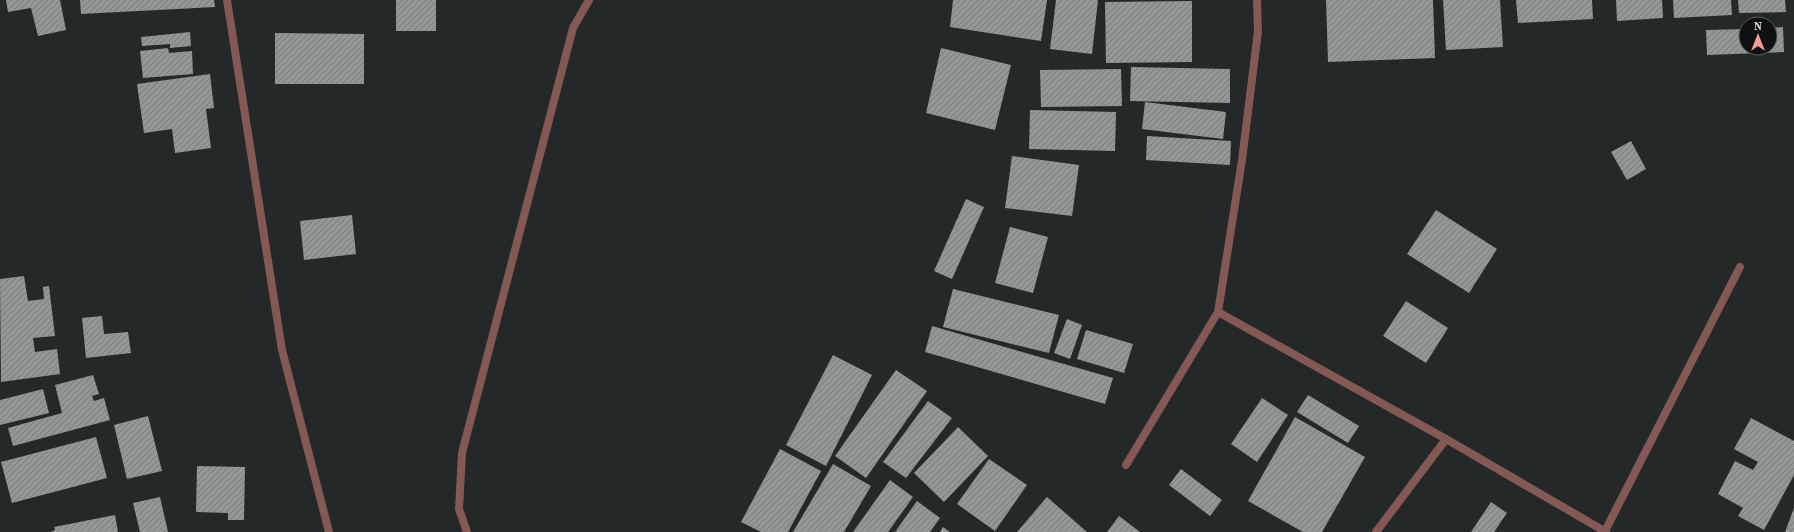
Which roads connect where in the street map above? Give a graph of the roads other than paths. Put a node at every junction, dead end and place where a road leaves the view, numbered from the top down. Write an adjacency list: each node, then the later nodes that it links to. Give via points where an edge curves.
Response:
1 (227, 0): 8 (street, via 282,350)
2 (589, 0): 9 (street, via 573,28 462,453 459,509)
3 (1257, 0): 5 (street, via 1258,31 1243,153)
4 (1740, 267): 11 (street)
5 (1218, 312): 6 (street); 7 (street)
6 (1446, 439): 10 (street); 11 (street)
7 (1126, 464)
8 (329, 532)
9 (467, 532)
10 (1376, 532)
11 (1605, 532)

